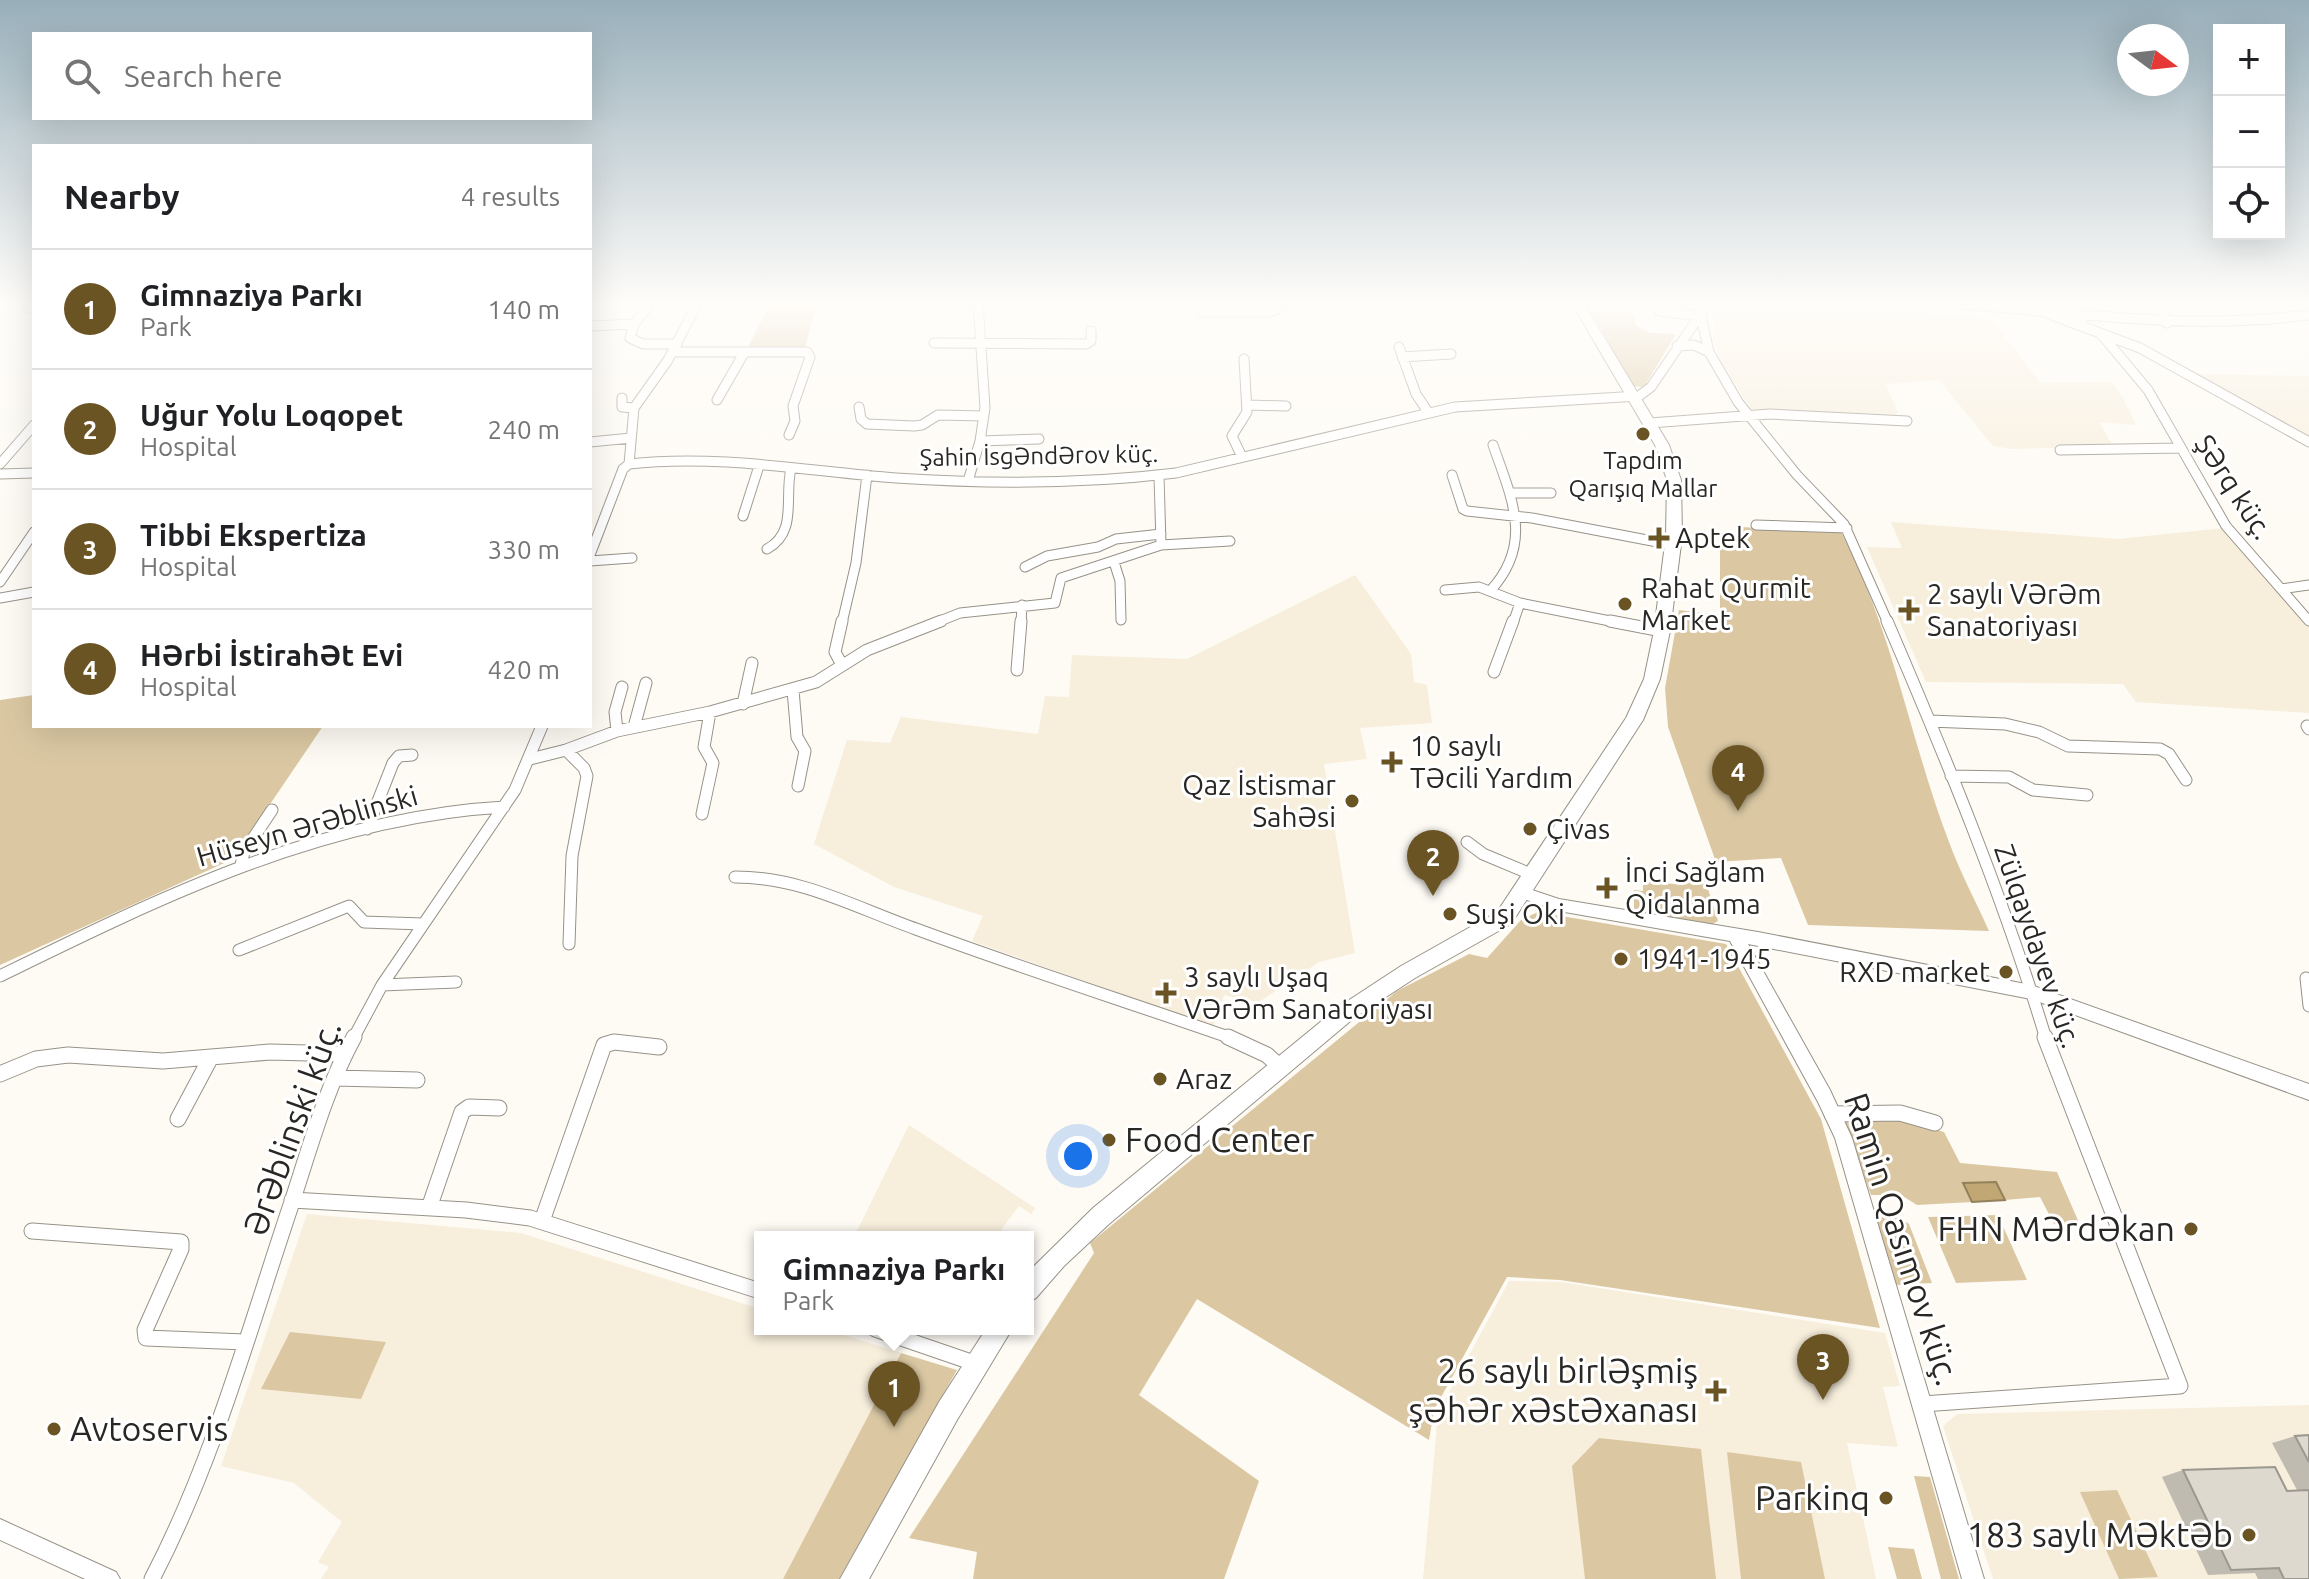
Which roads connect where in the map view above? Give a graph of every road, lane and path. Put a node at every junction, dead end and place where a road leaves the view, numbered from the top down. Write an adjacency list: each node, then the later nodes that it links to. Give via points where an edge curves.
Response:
1 (656, 376): 18 (street)
2 (731, 376): 14 (street)
3 (803, 376): 25 (street)
4 (982, 376): 21 (street)
5 (1245, 376): 15 (street)
6 (1409, 376): 19 (street)
7 (1621, 376): 13 (main road)
8 (1658, 376): 13 (street)
9 (1724, 376): 20 (street, Zülqaydayev küç.)
10 (2137, 376): 32 (street, Şərq küç.)
11 (2191, 376): 30 (street, Şərq küç.)
12 (622, 398): 18 (street, via 622,407)
13 (1634, 398): 19 (street, Şahin İsgəndərov küç.); 23 (main road)
14 (717, 400)
15 (1248, 405): 16 (street); 34 (street, via 1230,436)
16 (1286, 406)
17 (859, 407): 21 (street, via 867,424 914,426 938,415)
18 (634, 408): 26 (street)
19 (1428, 412): 34 (street, Şahin İsgəndərov küç.)
20 (1748, 415): 22 (street); 23 (street); 50 (street, Zülqaydayev küç.)
21 (984, 416): 28 (street)
22 (1907, 421)
23 (1650, 423): 54 (main road, via 1672,470)
24 (32, 427): 35 (street)
25 (789, 435)
26 (631, 438): 29 (street); 36 (street)
27 (1039, 439): 28 (street)
28 (980, 441): 44 (street)
29 (592, 442)
30 (2309, 442)
31 (1493, 445): 45 (street)
32 (2181, 448): 33 (street); 63 (street, Şərq küç., via 2226,526)
33 (2060, 450)
34 (1242, 457): 42 (street, Şahin İsgəndərov küç.)
35 (0, 464)
36 (629, 464): 37 (street, Şahin İsgəndərov küç.); 56 (street)
37 (759, 466): 38 (street, Şahin İsgəndərov küç.); 48 (street)
38 (791, 468): 41 (street, Şahin İsgəndərov küç.); 55 (street, via 787,530 781,542)
39 (32, 473): 40 (street)
40 (0, 474)
41 (867, 475): 44 (street, Şahin İsgəndərov küç.); 74 (street, via 856,563 835,652)
42 (1159, 475): 44 (street, Şahin İsgəndərov küç.); 52 (street)
43 (1452, 475): 47 (street, via 1463,509)
44 (968, 481)
45 (1510, 493): 46 (street); 47 (street)
46 (1551, 493)
47 (1515, 515): 54 (street); 65 (street, via 1515,554 1505,577)
48 (743, 516)
49 (1756, 525): 50 (street)
50 (1847, 528): 82 (street, Zülqaydayev küç.)
51 (32, 535): 61 (street)
52 (1161, 539): 53 (street); 59 (street); 60 (street, via 1116,539 1047,556)
53 (1230, 541)
54 (1673, 545): 72 (main road)
55 (767, 549)
56 (592, 550)
57 (632, 558): 58 (street)
58 (592, 561)
59 (1114, 562): 69 (street, via 1061,578 1055,603); 70 (street)
60 (1025, 567)
61 (0, 582)
62 (2309, 585): 63 (street)
63 (2281, 589): 71 (street, Şərq küç.)
64 (1445, 590): 65 (street, via 1471,586)
65 (1490, 591): 68 (street)
66 (32, 592): 67 (street)
67 (0, 598)
68 (1520, 603): 72 (street); 76 (street)
69 (1022, 605): 74 (street, via 945,617); 75 (street)
70 (1121, 620)
71 (2309, 621)
72 (1662, 631): 99 (main road, via 1639,711)
73 (752, 663): 80 (street)
74 (842, 665): 79 (street, via 828,677)
75 (1017, 670)
76 (1494, 672)
77 (646, 683): 83 (street)
78 (622, 687): 85 (street, via 615,712)
79 (793, 690): 80 (street); 91 (street, via 797,737 805,751)
80 (743, 704): 81 (street)
81 (710, 712): 83 (street); 95 (street, via 703,752 713,763)
82 (1930, 721): 89 (street, Zülqaydayev küç.); 90 (street, via 2005,724 2068,746 2160,749)
83 (634, 727): 85 (street)
84 (541, 728): 88 (street, Ərəblinski küç.)
85 (617, 731): 86 (street)
86 (566, 750): 88 (street); 104 (street, via 587,776 572,856)
87 (412, 755): 96 (street, via 399,756 393,763)
88 (530, 759): 93 (street, Ərəblinski küç.)
89 (1951, 776): 92 (street, via 2009,777 2033,790); 110 (street, Zülqaydayev küç.)
90 (2186, 780)
91 (798, 786)
92 (2087, 795)
93 (504, 807): 96 (street, Hüseyn Ərəblinski); 102 (street, Ərəblinski küç.)
94 (272, 810): 98 (street)
95 (702, 814)
96 (367, 829): 98 (street, Hüseyn Ərəblinski)
97 (1467, 842): 99 (street)
98 (241, 865): 106 (street, Hüseyn Ərəblinski, via 153,901)
99 (1533, 875): 101 (main road)
100 (735, 877): 115 (street, via 798,883 1246,1043)
101 (1523, 893): 103 (street, via 1559,905); 115 (main road, via 1495,925 1378,989)
102 (423, 924): 105 (street, via 364,922 349,906); 109 (street, Ərəblinski küç.)
103 (1735, 935): 110 (street); 121 (street, Ramin Qasımov küç.)
104 (569, 944)
105 (239, 950)
106 (0, 976)
107 (2306, 978): 111 (street)
108 (456, 982): 109 (street)
109 (382, 985): 113 (street, Ərəblinski küç.)
110 (2031, 992): 119 (street); 134 (street, Zülqaydayev küç., via 2180,1386)
111 (2309, 1006)
112 (659, 1047): 126 (street, via 604,1045)
113 (345, 1054): 114 (street); 117 (street, Ərəblinski küç.)
114 (211, 1057): 116 (street, via 163,1061 68,1055 27,1062); 122 (street)
115 (1280, 1067): 128 (main road, via 1084,1231)
116 (0, 1074)
117 (335, 1078): 118 (street); 124 (street, Ərəblinski küç.)
118 (417, 1080)
119 (2309, 1092)
120 (499, 1108): 125 (street, via 469,1107 462,1112)
121 (1832, 1114): 123 (street, via 1900,1113); 134 (street, Ramin Qasımov küç.)
122 (178, 1119)
123 (1935, 1123)
124 (292, 1200): 125 (street); 132 (street, Ərəblinski küç.)
125 (429, 1208): 126 (street)
126 (542, 1221): 129 (street)
127 (32, 1231): 132 (street, via 181,1242 146,1338)
128 (1034, 1284)
129 (754, 1289)
130 (892, 1335): 133 (street)
131 (996, 1335): 133 (main road)
132 (245, 1342): 138 (street, Ərəblinski küç., via 192,1497)
133 (977, 1364): 136 (main road)
134 (1922, 1404): 139 (street, Ramin Qasımov küç.)
135 (0, 1529): 137 (street)
136 (863, 1576)
137 (109, 1579)
138 (152, 1579)
139 (1973, 1579)

